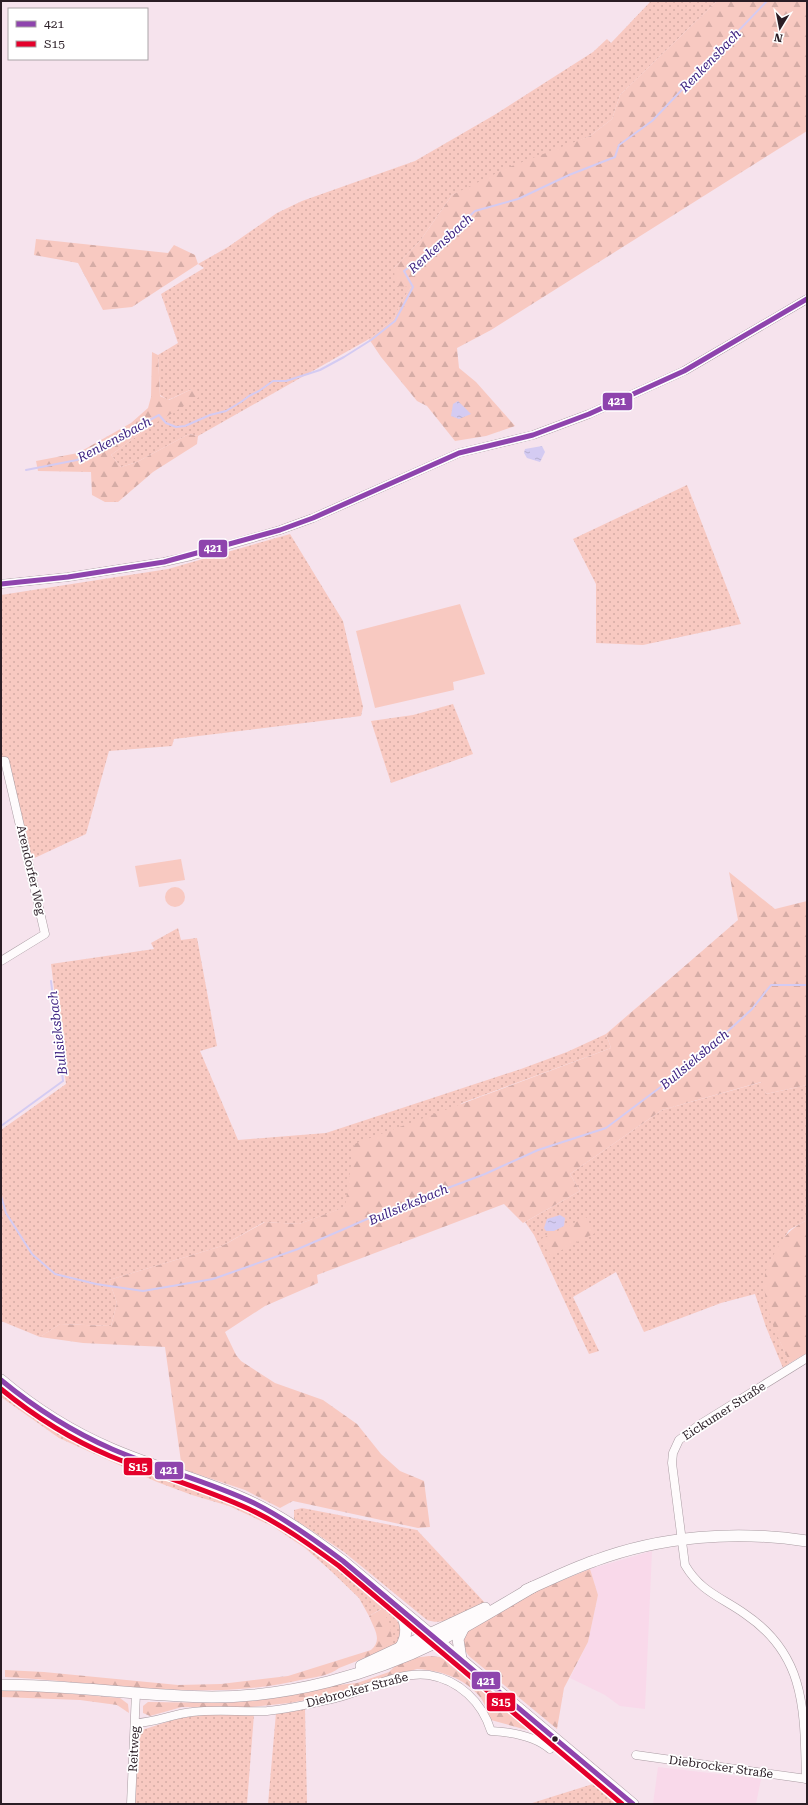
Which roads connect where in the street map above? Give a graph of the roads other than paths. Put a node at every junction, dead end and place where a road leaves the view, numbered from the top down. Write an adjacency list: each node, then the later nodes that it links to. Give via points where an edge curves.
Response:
1 (807, 299): 2 (street, via 684,371 589,414 533,435 459,453 313,518 280,530 164,562 68,577)
2 (1, 584)
3 (1, 761): 4 (street, Arendorfer Weg, via 5,761 45,934)
4 (1, 961)
5 (807, 1358): 7 (street, Eickumer Straße, via 679,1440 672,1463)
6 (1, 1380): 10 (main road, via 18,1395 61,1424 104,1445 241,1498 284,1520 343,1561)
7 (682, 1540): 8 (main road, Diebrocker Straße, via 698,1537 749,1536); 9 (main road, Diebrocker Straße, via 643,1547 594,1561); 22 (street, via 685,1565 694,1579 715,1596 753,1619 766,1630 785,1654 802,1701)
8 (807, 1541)
9 (533, 1587): 11 (main road, Diebrocker Straße); 12 (main road, Diebrocker Straße)
10 (400, 1609): 12 (main road); 14 (main road, via 406,1629 406,1637)
11 (464, 1627): 13 (main road, Diebrocker Straße); 15 (main road, via 458,1639)
12 (429, 1633): 13 (main road); 14 (main road, Diebrocker Straße)
13 (438, 1641): 15 (main road); 16 (main road, Diebrocker Straße, via 373,1669)
14 (400, 1648): 16 (main road, Diebrocker Straße)
15 (461, 1659): 24 (main road)
16 (331, 1679): 18 (main road, Diebrocker Straße, via 283,1690 244,1695)
17 (1, 1685): 18 (main road, Diebrocker Straße, via 52,1686)
18 (136, 1693): 19 (street, Reitweg)
19 (135, 1723): 20 (street, Diebrocker Straße, via 193,1712 270,1710 337,1698 402,1676 418,1674 442,1678 463,1690 480,1707 491,1731 504,1731 541,1742); 23 (street, Reitweg)
20 (550, 1749)
21 (636, 1755): 22 (street, Diebrocker Straße)
22 (806, 1777)
23 (131, 1804)
24 (633, 1804)

